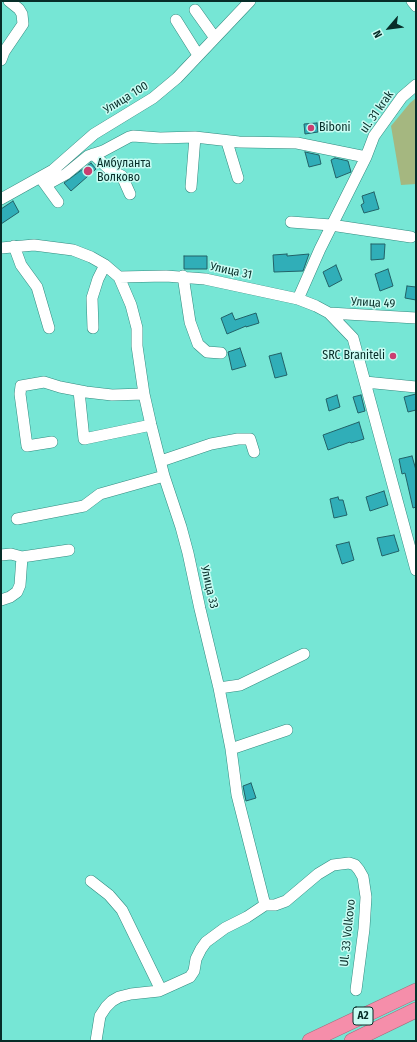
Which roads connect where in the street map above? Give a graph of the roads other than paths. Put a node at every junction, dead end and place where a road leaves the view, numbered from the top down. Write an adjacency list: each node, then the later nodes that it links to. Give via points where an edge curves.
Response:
1 (9, 1): 9 (street, via 19,9 23,24)
2 (250, 1): 7 (street, Улица 100)
3 (412, 1): 4 (street)
4 (416, 6)
5 (195, 10): 7 (street)
6 (176, 20): 8 (street)
7 (215, 38): 8 (street, Улица 100)
8 (198, 55): 16 (street, Улица 100, via 153,98 94,134)
9 (1, 60)
10 (416, 85): 14 (street, ul. 31 krak, via 402,97 383,122)
11 (195, 137): 12 (street); 13 (street, via 129,137); 17 (street)
12 (227, 142): 14 (street, via 297,143); 15 (street)
13 (93, 154): 16 (street, via 66,174); 18 (street, via 110,170 122,176)
14 (366, 157): 22 (street, ul. 31 krak)
15 (238, 178)
16 (43, 182): 19 (street, Улица 100); 20 (street)
17 (191, 187)
18 (130, 194)
19 (1, 199)
20 (58, 202)
21 (291, 222): 22 (street)
22 (331, 225): 23 (street); 29 (street, ul. 31 krak)
23 (411, 237)
24 (14, 246): 25 (street); 26 (street, via 34,245 73,250); 32 (street, via 21,264 37,287)
25 (1, 248)
26 (105, 265): 28 (street); 33 (street, via 92,298)
27 (183, 276): 28 (street, Улица 31); 29 (street, Улица 31, via 205,278); 34 (street, via 190,322 198,344 207,352)
28 (120, 277): 38 (street, Улица 33, via 137,328)
29 (298, 299): 30 (street, Улица 31)
30 (328, 313): 31 (street, Улица 49); 35 (street, Улица 31, via 353,338)
31 (416, 318)
32 (49, 328)
33 (93, 328)
34 (221, 353)
35 (365, 382): 36 (street); 48 (street, Улица 31)
36 (416, 387)
37 (79, 391): 38 (street, via 112,395); 39 (street, via 84,438); 40 (street, via 44,382 21,386 27,446)
38 (144, 394): 39 (street, Улица 33)
39 (151, 425): 42 (street, Улица 33)
40 (52, 442)
41 (254, 452): 42 (street, via 250,439 238,439 211,444)
42 (161, 461): 43 (street, Улица 33)
43 (164, 476): 44 (street, via 100,494 84,506); 51 (street, Улица 33, via 183,534)
44 (17, 519)
45 (69, 550): 47 (street)
46 (1, 554): 47 (street)
47 (22, 557): 49 (street, via 17,592)
48 (416, 570)
49 (1, 600)
50 (304, 654): 51 (street, via 240,685)
51 (220, 688): 53 (street, Улица 33)
52 (287, 730): 53 (street)
53 (230, 748): 55 (street, Улица 33, via 237,795)
54 (91, 881): 56 (street, via 109,895 122,910)
55 (265, 905): 56 (street, via 212,936 201,949 190,977); 57 (street, Ul. 33 Volkovo, via 286,901 333,865 355,865 363,877 366,897)
56 (161, 990): 60 (street, via 125,996 112,1002 100,1016)
57 (356, 990)
58 (416, 991): 61 (highway, A2)
59 (416, 1010): 62 (highway, A2)
60 (96, 1041)
61 (310, 1041)
62 (352, 1041)

